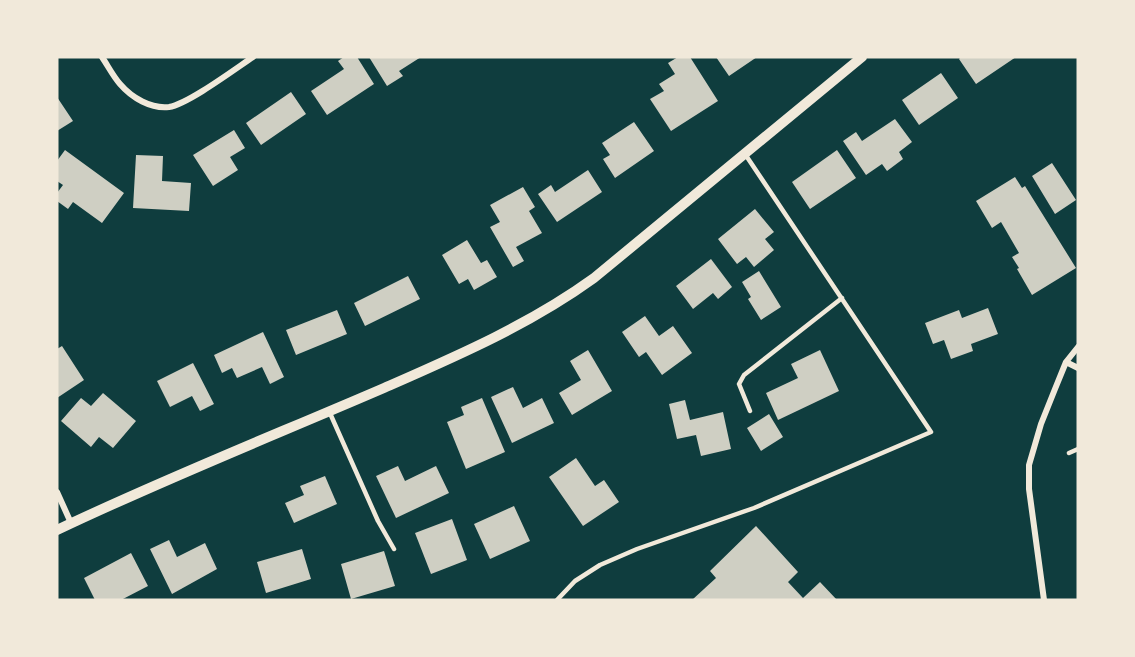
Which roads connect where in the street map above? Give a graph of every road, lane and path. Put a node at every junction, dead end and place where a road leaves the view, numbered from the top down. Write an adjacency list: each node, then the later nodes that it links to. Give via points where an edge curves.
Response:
1 (102, 57): 2 (street, via 134,97 149,105 169,107 185,101)
2 (253, 57)
3 (862, 57): 4 (street)
4 (746, 154): 5 (lane); 9 (street, via 594,278 548,310 460,354)
5 (842, 298): 10 (lane, via 744,375 739,384); 17 (lane, via 931,432 754,508 600,565 575,581)
6 (1078, 347): 7 (street)
7 (1066, 362): 8 (street); 18 (street, via 1029,465)
8 (1078, 368)
9 (329, 411): 14 (street); 16 (lane)
10 (750, 411)
11 (1078, 449): 12 (lane)
12 (1069, 453)
13 (57, 492): 14 (street)
14 (71, 523): 15 (street)
15 (57, 530)
16 (394, 549)
17 (557, 600)
18 (1044, 600)

